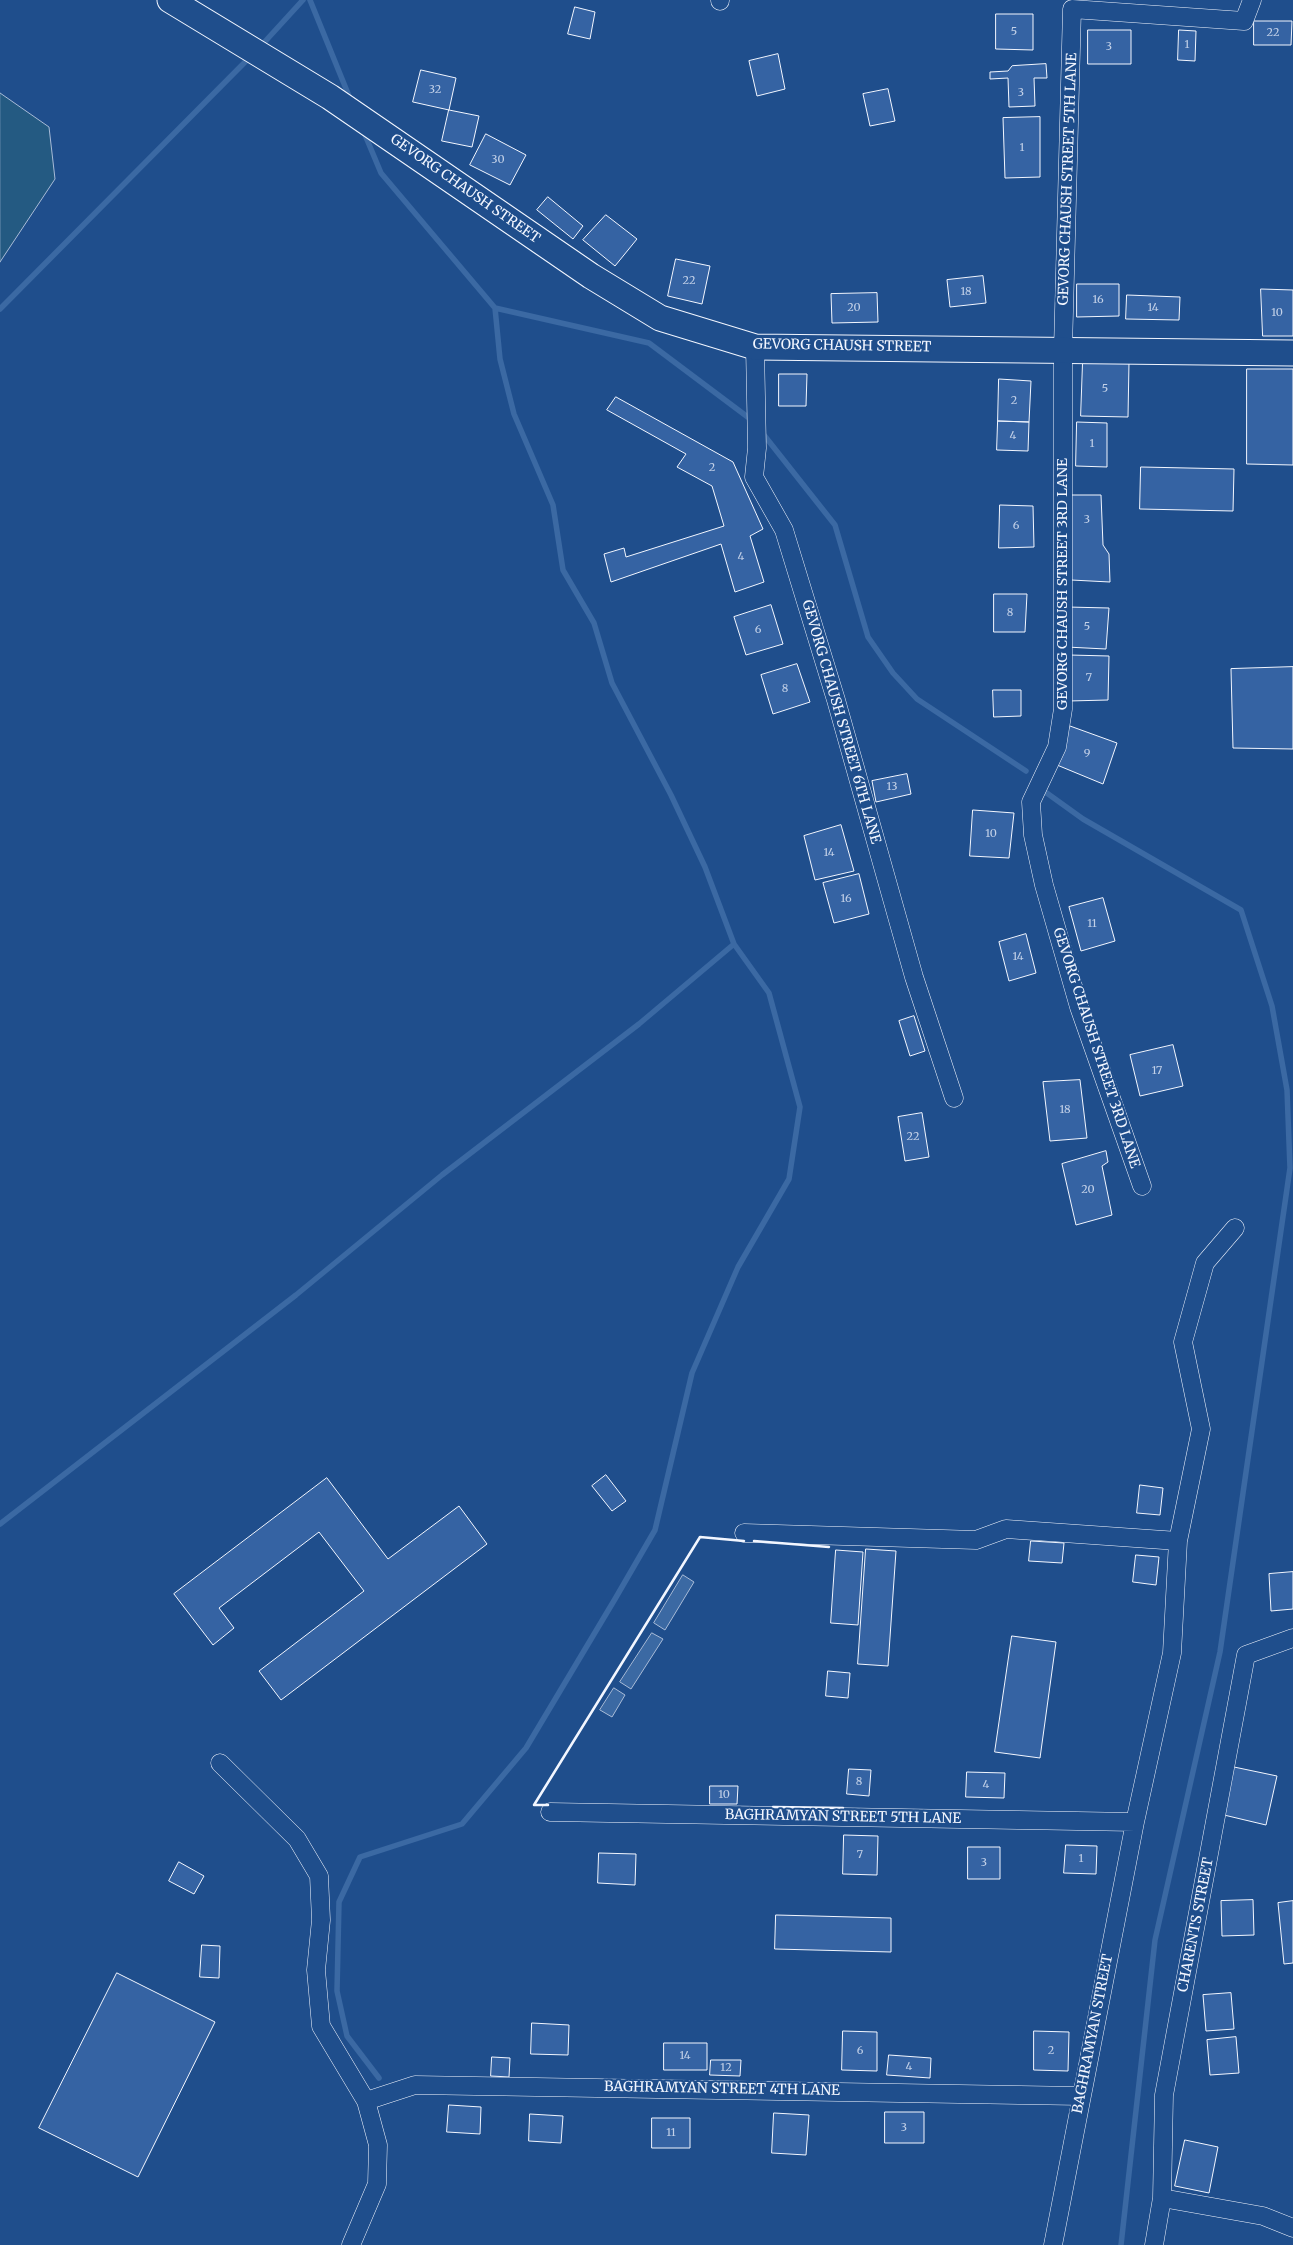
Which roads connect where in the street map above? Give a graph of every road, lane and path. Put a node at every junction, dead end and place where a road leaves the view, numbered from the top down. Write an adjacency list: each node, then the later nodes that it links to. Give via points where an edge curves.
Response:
1 (170, 0): 3 (main road, GEVORG CHAUSH STREET, via 330,97 591,276 660,318)
2 (1252, 0): 4 (street, GEVORG CHAUSH STREET 5TH LANE, via 1244,21 1072,8)
3 (755, 347): 4 (main road, GEVORG CHAUSH STREET); 6 (street, GEVORG CHAUSH STREET 6TH LANE, via 757,448 754,478 784,530 914,977)
4 (1063, 349): 5 (main road, GEVORG CHAUSH STREET); 7 (street, GEVORG CHAUSH STREET 3RD LANE, via 1063,709 1057,747 1031,802 1033,835 1044,886 1079,1007)
5 (1293, 353)
6 (954, 1098)
7 (1142, 1186)
8 (1235, 1228): 10 (street, BAGHRAMYAN STREET, via 1205,1263 1183,1342 1201,1429)
9 (744, 1532): 10 (street, via 976,1540 1006,1529)
10 (1178, 1540): 14 (street, BAGHRAMYAN STREET, via 1172,1654)
11 (1293, 1638): 17 (street, CHARENTS STREET, via 1246,1655 1164,2095)
12 (220, 1763): 16 (street, via 296,1839 319,1876 321,1920 316,1970 321,2026)
13 (550, 1812): 14 (street, BAGHRAMYAN STREET 5TH LANE)
14 (1135, 1822): 15 (street, BAGHRAMYAN STREET)
15 (1080, 2096): 16 (street, BAGHRAMYAN STREET 4TH LANE, via 415,2085); 20 (street, BAGHRAMYAN STREET)
16 (366, 2101): 19 (street, via 378,2145 377,2184)
17 (1162, 2198): 18 (street, via 1263,2216); 21 (street, CHARENTS STREET)
18 (1293, 2228)
19 (351, 2245)
20 (1053, 2245)
21 (1154, 2245)

